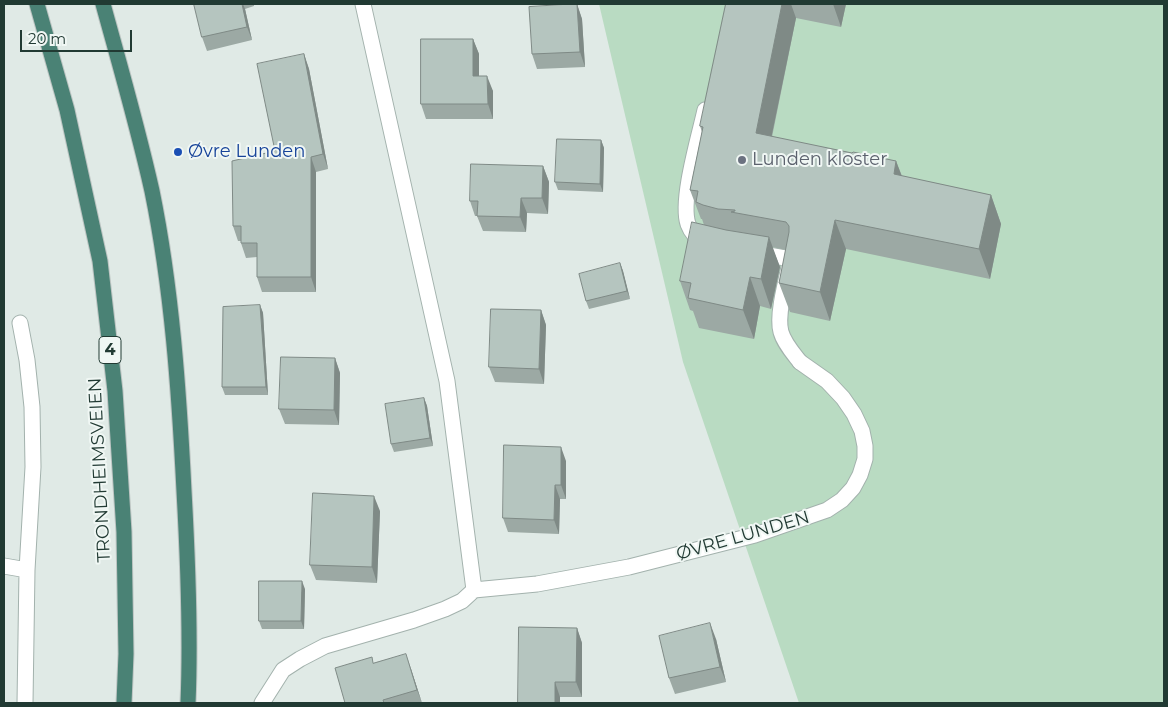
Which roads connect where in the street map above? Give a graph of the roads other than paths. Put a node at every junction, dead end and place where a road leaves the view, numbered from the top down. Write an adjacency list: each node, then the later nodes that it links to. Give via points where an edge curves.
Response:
1 (37, 4): 12 (highway, TRONDHEIMSVEIEN / 4, via 67,110 100,261 115,391 123,523)
2 (103, 4): 13 (highway, via 152,191 179,389 190,644)
3 (363, 4): 10 (street, via 447,381)
4 (708, 98): 5 (street, via 686,200 688,224 693,234)
5 (713, 245)
6 (742, 250): 10 (street, ØVRE LUNDEN, via 790,259 780,318 781,332 800,362 843,398 862,431 866,446 864,459 853,488 827,510 755,535 629,567 538,584)
7 (20, 323): 9 (street, via 32,408 33,467)
8 (4, 566): 9 (street)
9 (27, 570): 11 (street)
10 (474, 590): 14 (street, via 462,601 445,609 325,646 300,658 283,670)
11 (24, 703)
12 (124, 703)
13 (188, 703)
14 (262, 703)

